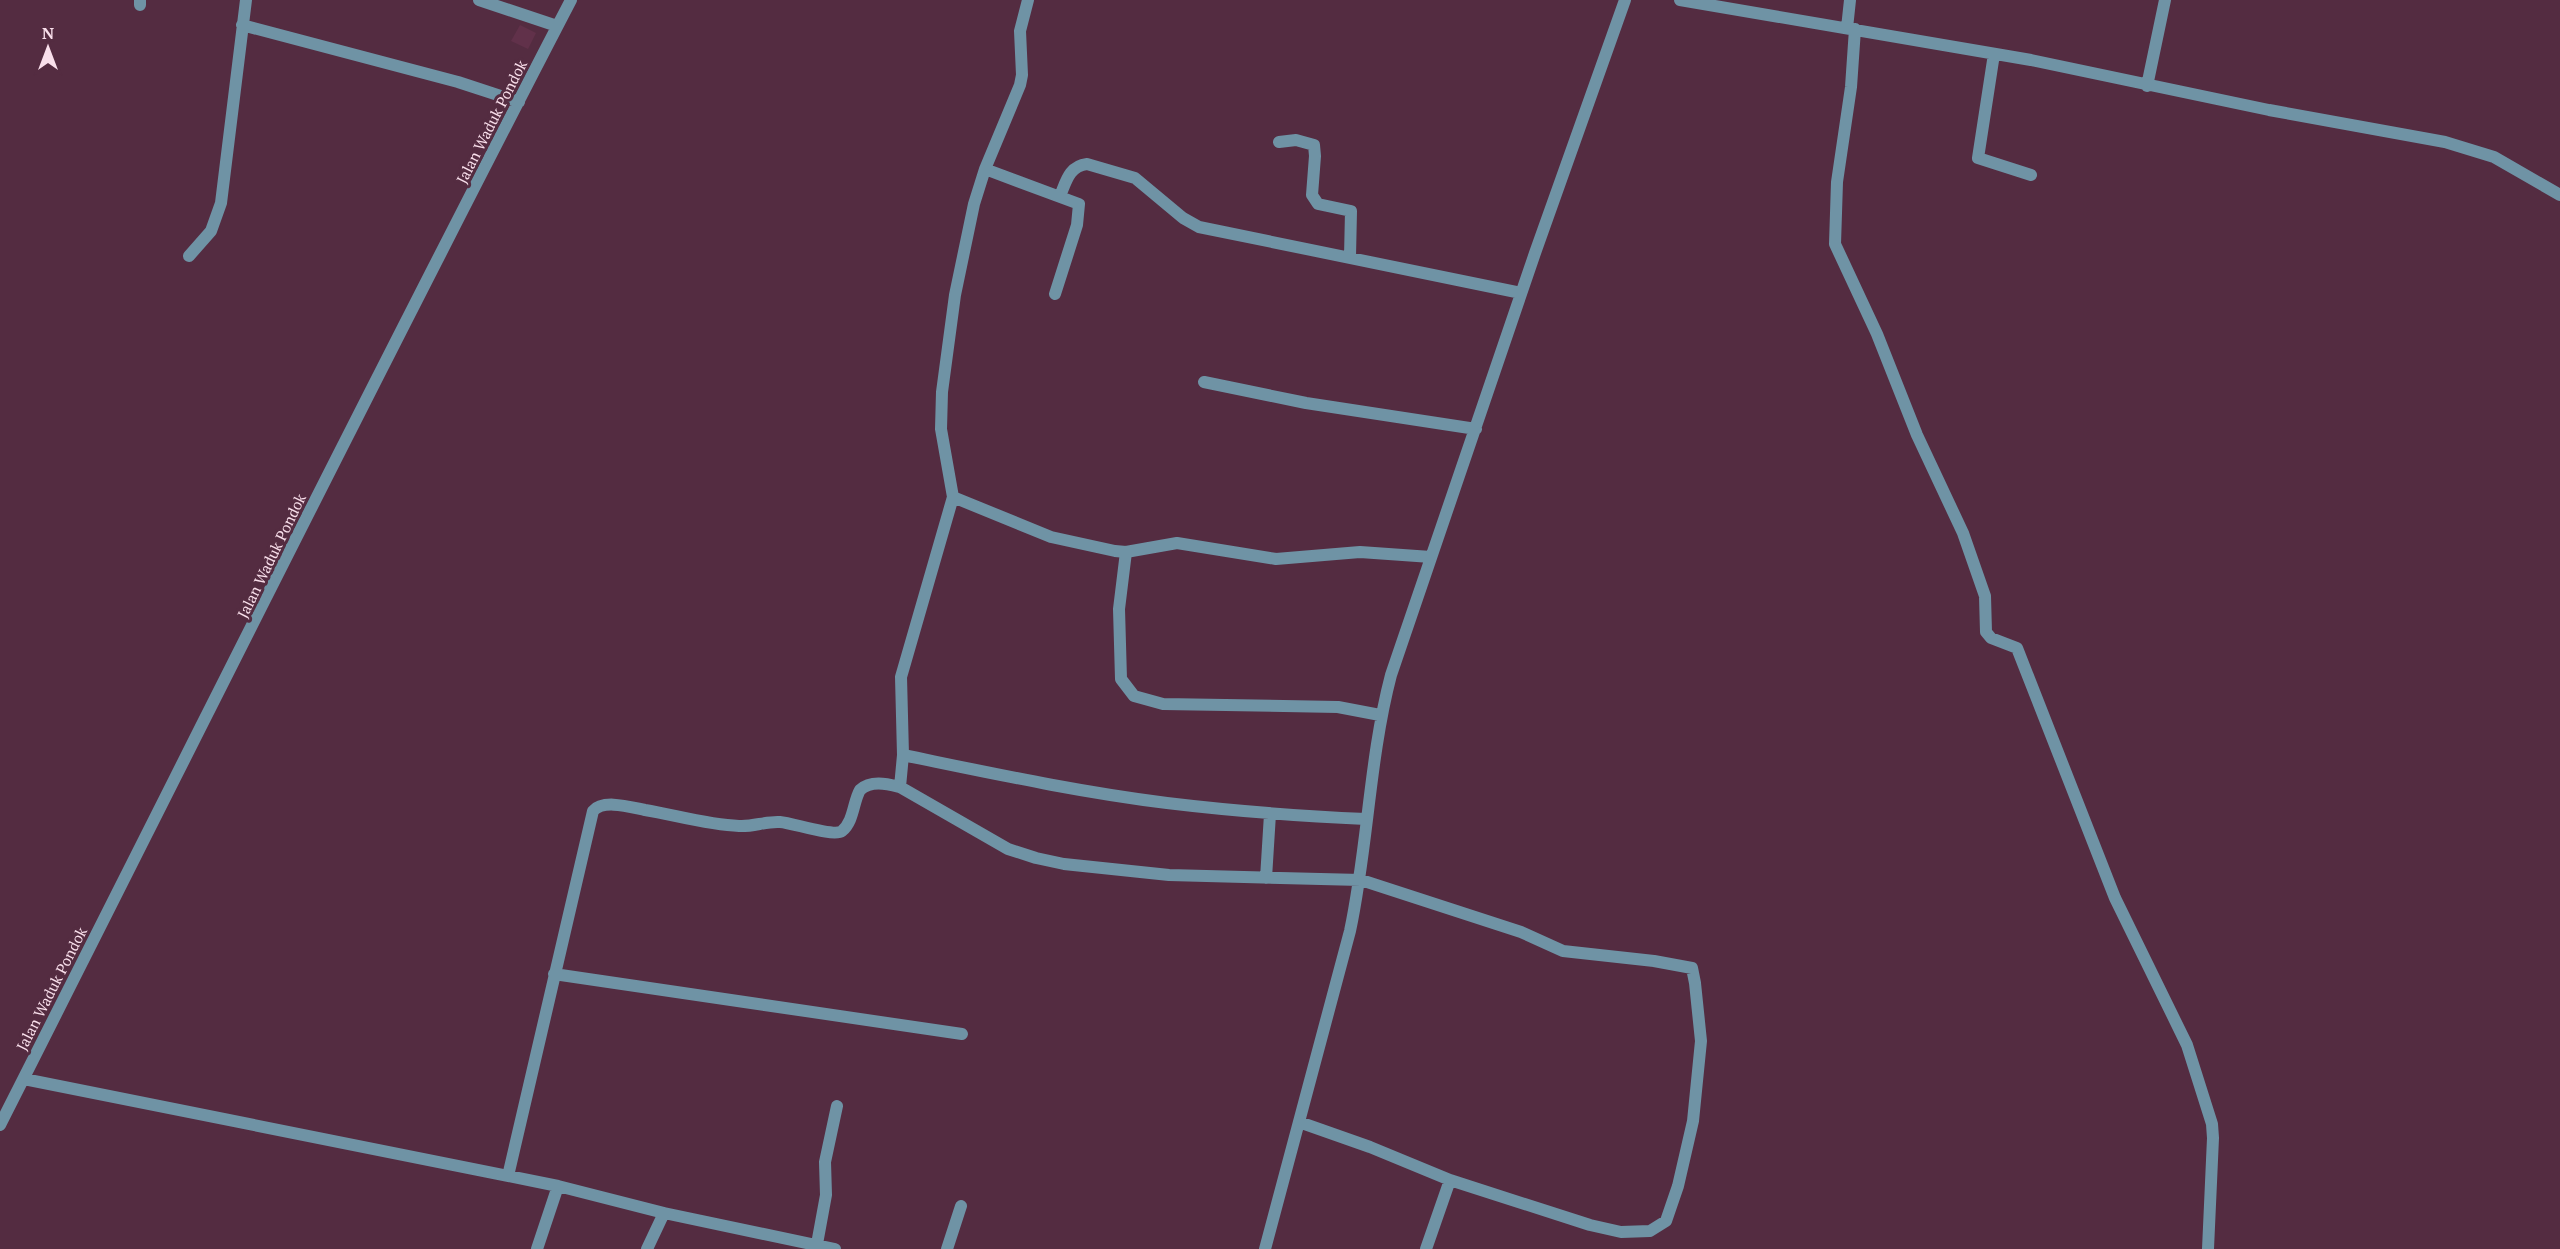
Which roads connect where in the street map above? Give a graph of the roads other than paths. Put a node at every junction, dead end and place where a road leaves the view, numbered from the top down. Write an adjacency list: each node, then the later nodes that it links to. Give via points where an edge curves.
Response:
1 (246, 0): 9 (street)
2 (479, 0): 10 (street)
3 (571, 0): 10 (street, Jalan Waduk Pondok)
4 (1028, 0): 16 (street, via 1020,31 1020,85)
5 (1626, 0): 22 (street)
6 (1680, 0): 11 (street)
7 (1850, 0): 11 (street)
8 (2165, 0): 13 (street)
9 (242, 25): 14 (street); 20 (street, via 221,202 211,231)
10 (557, 26): 14 (street, Jalan Waduk Pondok)
11 (1851, 29): 12 (street); 54 (street, via 1851,87 1837,182 1837,251 1963,533 1985,596 1986,632 1991,638 2017,648 2115,898 2194,1065 2212,1124)
12 (1994, 54): 13 (street); 17 (street, via 1978,159)
13 (2147, 86): 18 (street, via 2445,142 2494,157)
14 (519, 102): 38 (street, Jalan Waduk Pondok)
15 (1279, 142): 21 (street, via 1296,140 1314,145 1312,195 1318,204 1351,211)
16 (986, 169): 19 (street); 26 (street, via 974,204 955,295 942,392 942,442)
17 (2031, 175)
18 (2560, 195)
19 (1060, 196): 21 (street, via 1071,170 1087,164 1135,178 1199,227); 23 (street, via 1077,202 1080,209)
20 (189, 256)
21 (1350, 257): 22 (street)
22 (1521, 292): 25 (street)
23 (1055, 294)
24 (1204, 382): 25 (street, via 1306,403)
25 (1476, 429): 28 (street)
26 (953, 497): 27 (street, via 1051,537); 30 (street, via 904,659)
27 (1126, 552): 28 (street, via 1177,543 1276,559 1360,552); 29 (street, via 1119,609 1122,679 1134,696 1163,704 1338,707)
28 (1431, 557): 29 (street)
29 (1380, 715): 33 (street)
30 (903, 755): 31 (street); 32 (street, via 1155,801)
31 (900, 787): 34 (street, via 1008,849 1036,858 1169,876); 36 (street, via 882,783 865,786 857,795 847,825 833,834 779,822 737,826 632,807 596,807)
32 (1270, 814): 33 (street); 34 (street)
33 (1366, 819): 35 (street)
34 (1266, 878): 35 (street)
35 (1361, 880): 40 (street); 43 (street, via 1521,932 1563,951 1686,966 1694,974 1701,1041 1693,1121 1678,1186 1661,1226 1650,1231 1621,1232)
36 (554, 974): 37 (street); 42 (street)
37 (962, 1034)
38 (24, 1079): 41 (street, Jalan Waduk Pondok); 42 (street)
39 (837, 1106): 47 (street, via 825,1162 826,1195)
40 (1299, 1122): 43 (street); 52 (street)
41 (0, 1125)
42 (508, 1176): 44 (street)
43 (1450, 1180): 53 (street)
44 (558, 1186): 46 (street); 48 (street)
45 (961, 1206): 51 (street)
46 (664, 1213): 47 (street); 49 (street)
47 (818, 1244): 50 (street)
48 (537, 1249)
49 (647, 1249)
50 (835, 1249)
51 (947, 1249)
52 (1265, 1249)
53 (1426, 1249)
54 (2208, 1249)

